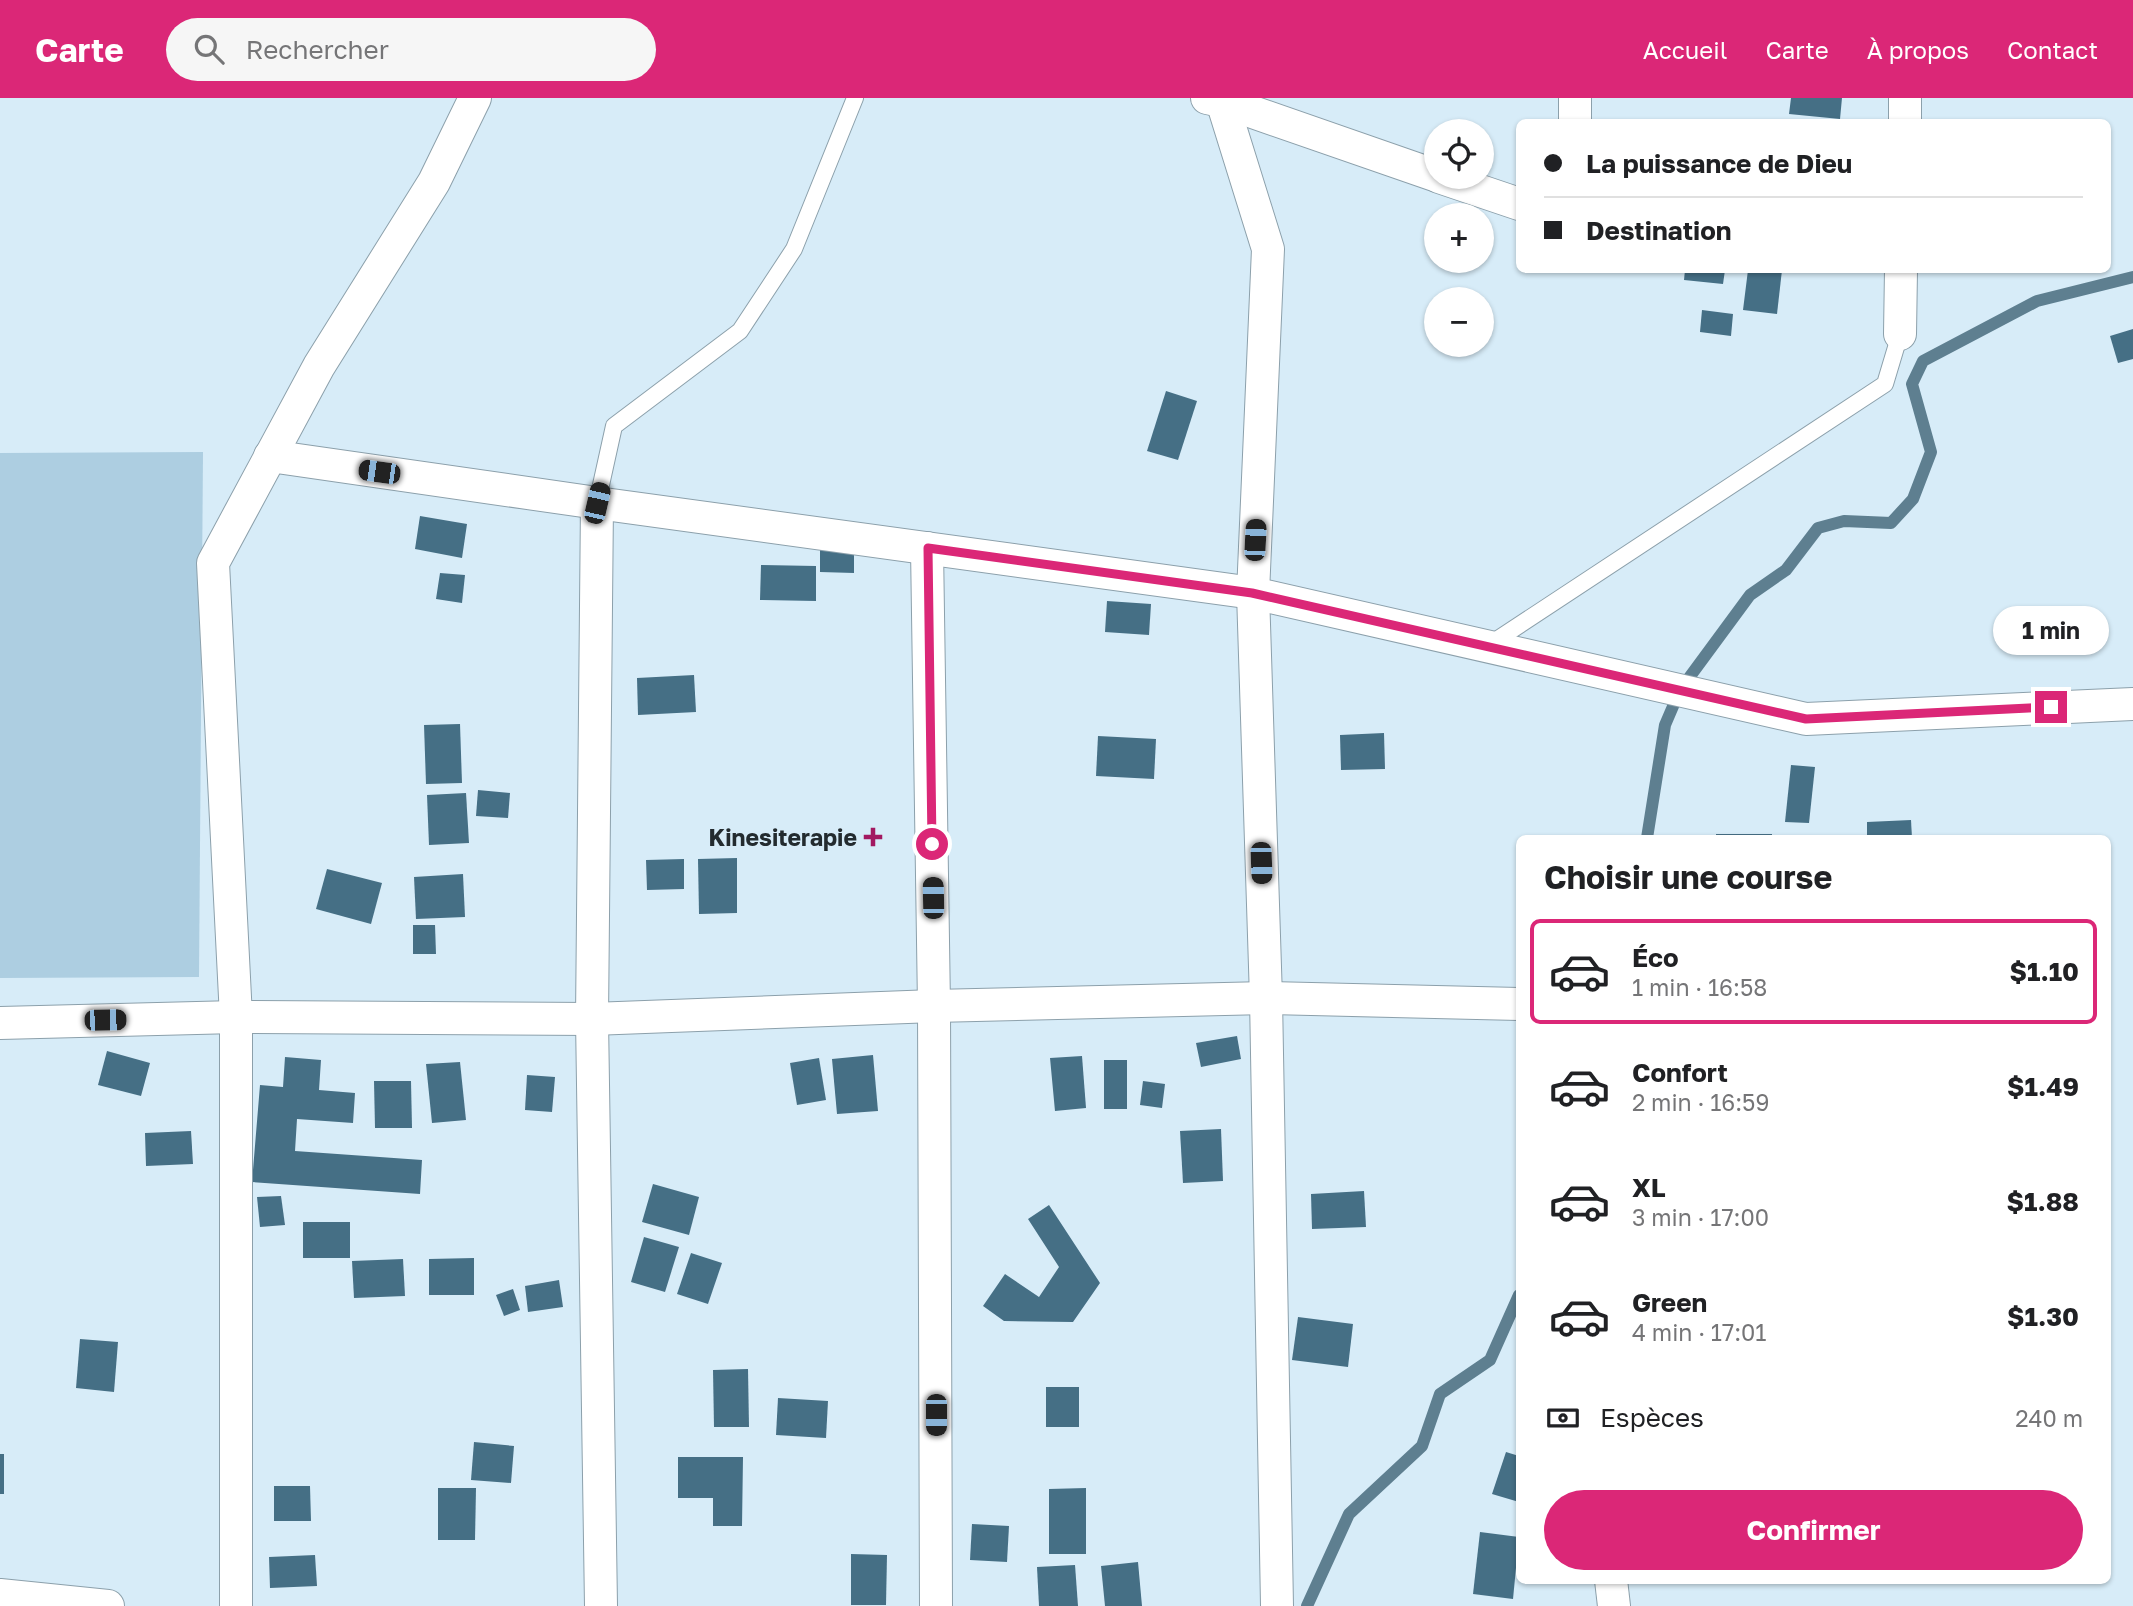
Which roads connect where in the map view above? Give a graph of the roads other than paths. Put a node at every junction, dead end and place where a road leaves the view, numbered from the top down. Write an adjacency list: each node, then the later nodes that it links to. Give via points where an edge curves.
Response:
1 (475, 98): 13 (street, via 434,182 318,366)
2 (855, 98): 14 (lane, via 794,249 740,331 614,426)
3 (1575, 98): 6 (street)
4 (1905, 98): 7 (street)
5 (1216, 99): 8 (street); 16 (street, via 1268,249)
6 (1575, 119)
7 (1905, 119)
8 (1424, 171)
9 (1476, 189): 10 (street)
10 (1516, 203)
11 (1901, 273): 12 (street)
12 (1900, 334): 17 (lane, via 1885,384)
13 (270, 456): 14 (street); 22 (street, via 213,563)
14 (597, 503): 15 (street); 23 (street)
15 (928, 548): 16 (street); 21 (street)
16 (1252, 593): 17 (street); 19 (street)
17 (1487, 646): 18 (street, via 1806,719)
18 (2133, 704)
19 (1265, 998): 20 (street); 21 (street); 31 (street)
20 (1516, 1004)
21 (934, 1006): 23 (street); 30 (street)
22 (236, 1017): 23 (street); 24 (street); 28 (street)
23 (592, 1020): 29 (street)
24 (0, 1023)
25 (1611, 1584): 32 (street)
26 (0, 1595): 27 (street)
27 (108, 1606)
28 (236, 1606)
29 (601, 1606)
30 (936, 1606)
31 (1277, 1606)
32 (1614, 1606)

